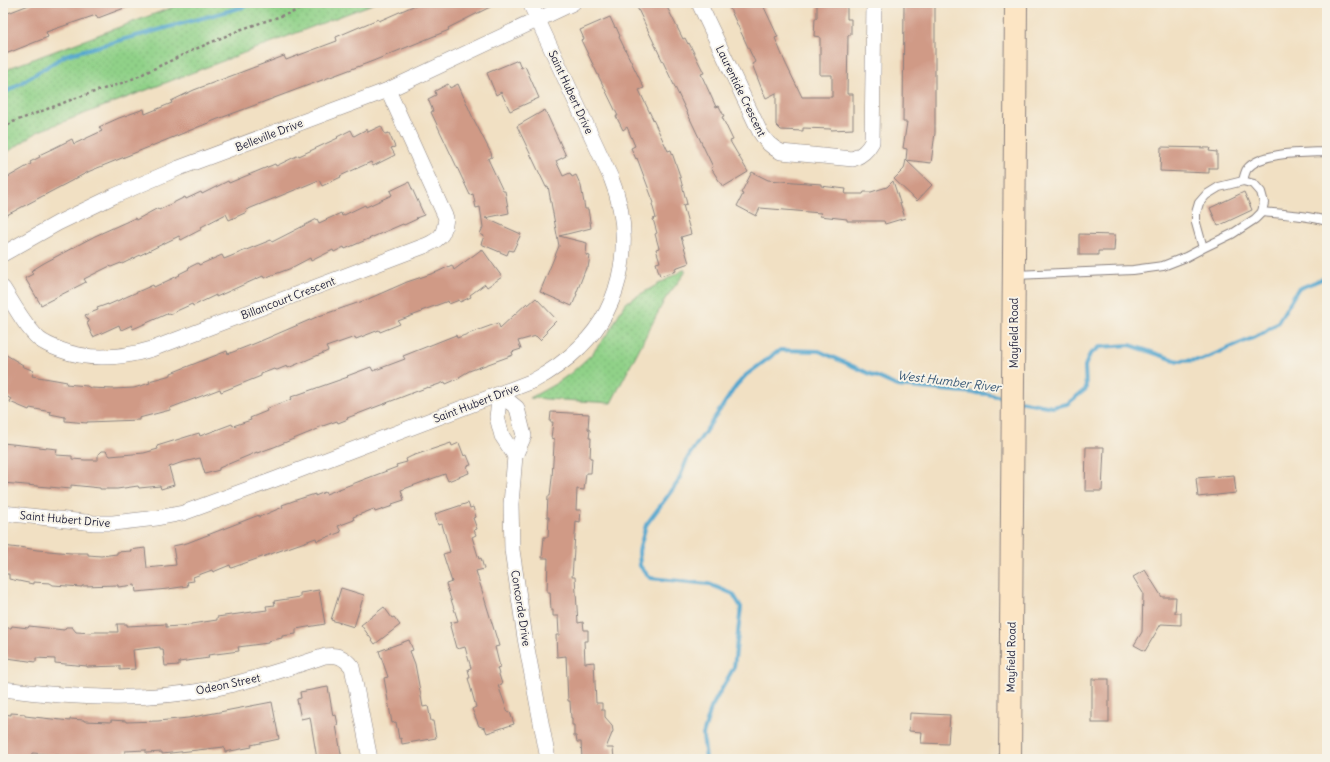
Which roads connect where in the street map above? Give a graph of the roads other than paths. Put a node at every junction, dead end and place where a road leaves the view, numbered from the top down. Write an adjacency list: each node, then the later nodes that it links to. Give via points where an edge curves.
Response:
1 (530, 3): 6 (street, Saint Hubert Drive)
2 (573, 3): 6 (street)
3 (699, 3): 4 (street, Laurentide Crescent, via 765,141 781,152 853,159 868,149 872,142)
4 (874, 3)
5 (1016, 3): 14 (main road, Mayfield Road)
6 (538, 20): 7 (street, Belleville Drive); 16 (street, Saint Hubert Drive, via 616,190 623,224 621,268 609,307 581,347 549,372)
7 (388, 90): 13 (street, Belleville Drive, via 179,168 58,223); 15 (street, Billancourt Crescent, via 446,218 444,232 438,240 152,350 114,357 78,355 52,347 40,340 28,327)
8 (1327, 152): 9 (lane, via 1280,155 1259,160 1247,169)
9 (1243, 181): 10 (lane, via 1254,184 1261,192 1264,203); 12 (lane, via 1219,188 1206,195 1200,202 1196,212 1196,223)
10 (1262, 212): 11 (lane); 12 (lane, via 1232,234)
11 (1327, 221)
12 (1203, 248): 14 (lane, via 1163,266 1133,270)
13 (3, 254)
14 (1014, 275): 22 (main road, Mayfield Road)
15 (3, 288)
16 (500, 394): 17 (street, via 497,416 502,436); 17 (street, Concorde Drive, via 517,408 519,415 524,436); 18 (street, Saint Hubert Drive, via 183,513 113,523 94,523)
17 (515, 456): 21 (street, Concorde Drive, via 512,550 525,638)
18 (3, 513)
19 (3, 689): 20 (street, Odeon Street, via 121,698 174,694 251,680 334,654 352,667)
20 (370, 759)
21 (548, 759)
22 (1010, 759)

